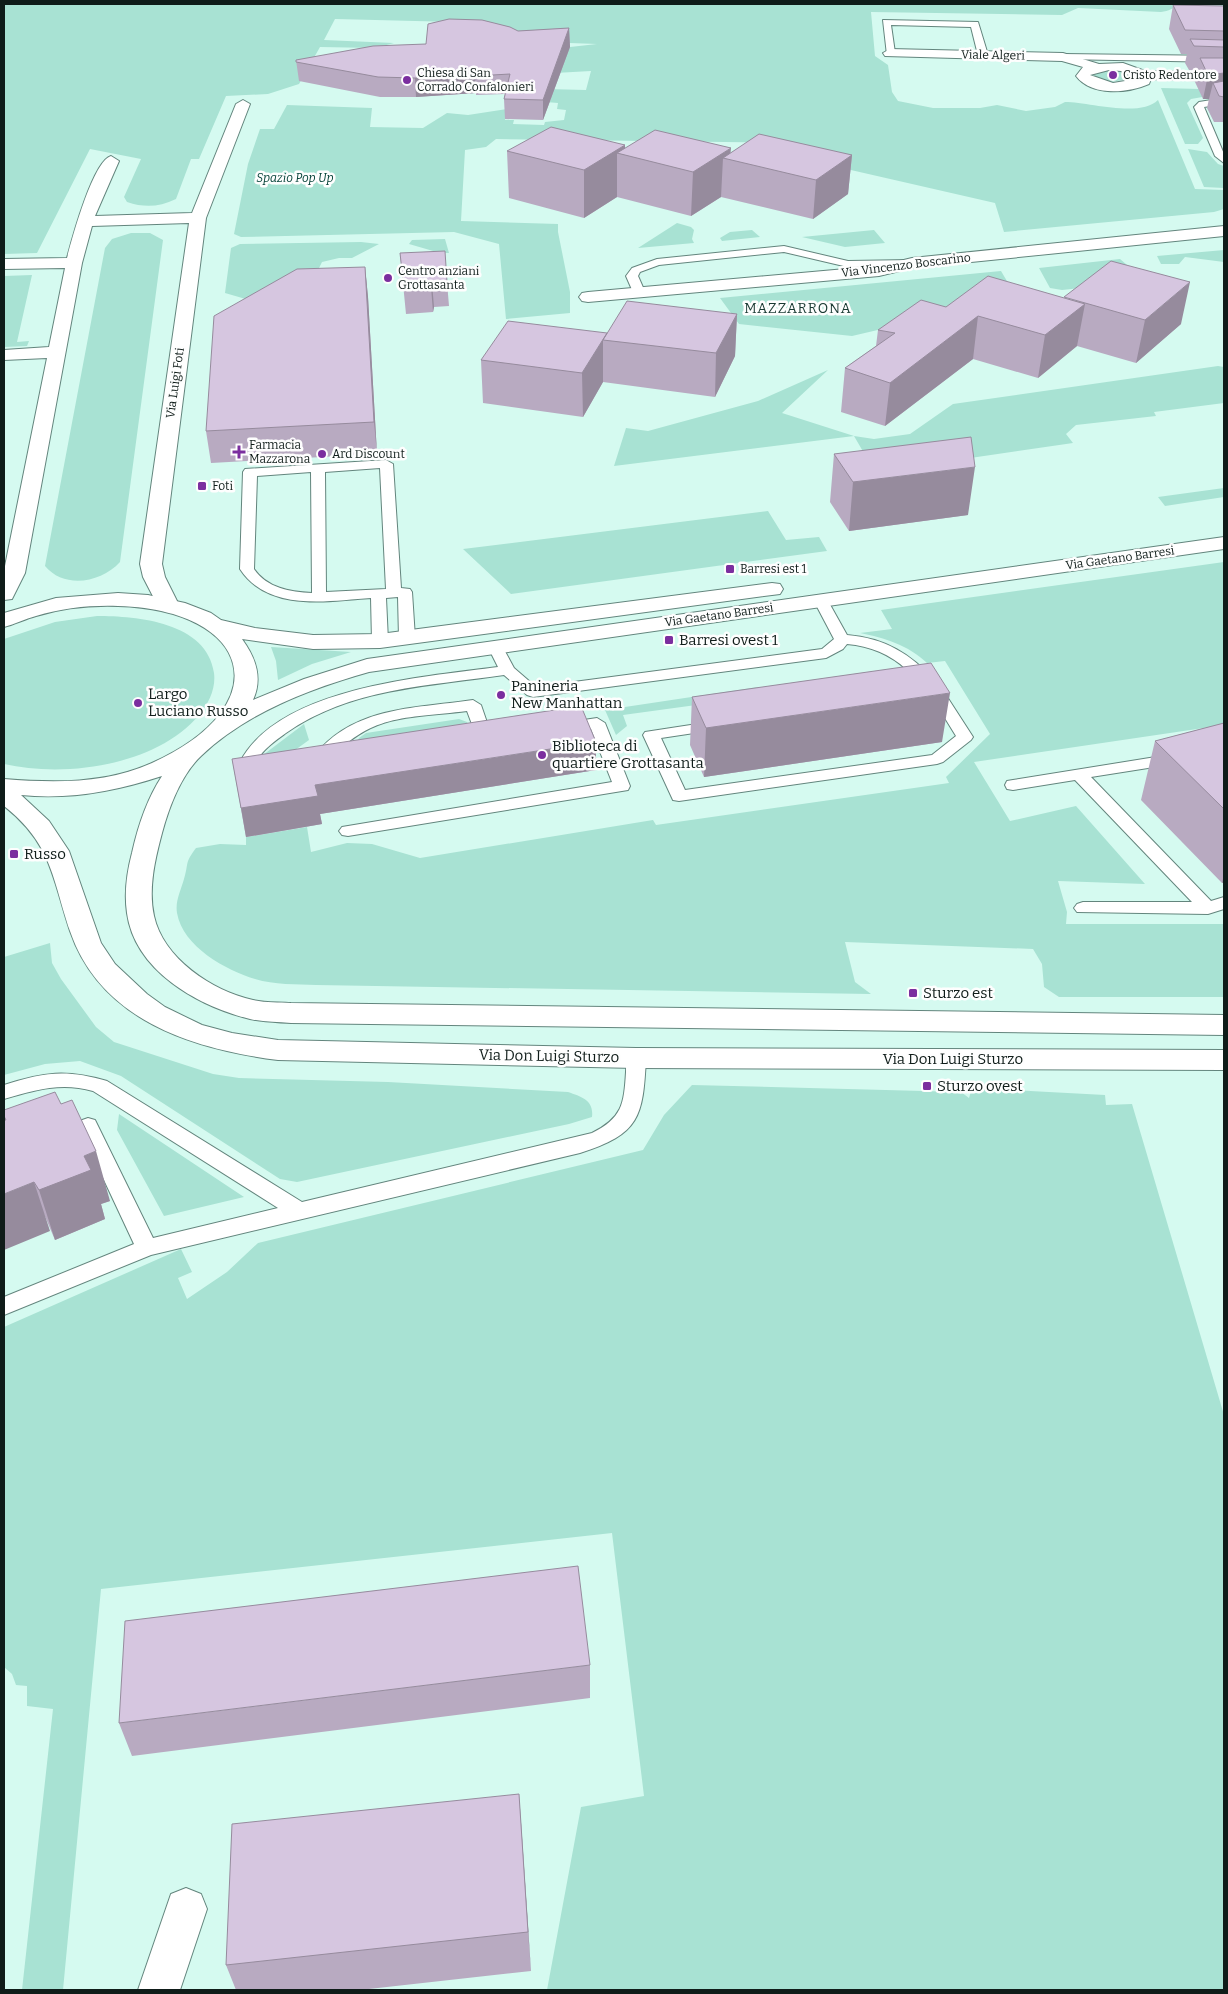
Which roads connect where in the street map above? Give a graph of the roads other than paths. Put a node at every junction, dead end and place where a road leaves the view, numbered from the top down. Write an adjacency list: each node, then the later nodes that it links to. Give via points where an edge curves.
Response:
1 (890, 53): 2 (street, Viale Algeri); 2 (lane, via 886,22 975,24)
2 (983, 55): 3 (street, Viale Algeri)
3 (1063, 57): 4 (lane); 5 (street, Viale Algeri)
4 (1224, 59)
5 (1095, 67): 6 (street, Viale Algeri, via 1123,67); 6 (street, via 1085,71 1083,76 1104,86 1136,85 1144,81)
6 (1143, 75): 7 (street)
7 (1224, 77)
8 (1224, 101): 10 (lane, via 1199,107)
9 (243, 104): 14 (street, Via Luigi Foti)
10 (1211, 136): 11 (lane); 12 (lane)
11 (1224, 136)
12 (1224, 160)
13 (112, 161): 15 (street, via 90,205)
14 (198, 218): 15 (street); 32 (street, Via Luigi Foti, via 151,564)
15 (87, 221): 17 (street)
16 (1224, 231): 19 (street, Via Vincenzo Boscarino)
17 (74, 263): 18 (street); 22 (street)
18 (4, 264)
19 (912, 264): 20 (street, Via Vincenzo Boscarino, via 879,271); 20 (lane, via 848,264 784,249 657,262 636,270 632,276)
20 (639, 292): 21 (street, Via Vincenzo Boscarino)
21 (588, 297)
22 (56, 352): 23 (street); 29 (street, via 14,573)
23 (4, 355)
24 (318, 468): 27 (lane, via 386,464); 30 (lane); 30 (lane, via 250,472 247,569 250,577 275,591 298,597)
25 (1224, 527): 35 (street, Via Gaetano Barresi)
26 (1224, 543): 31 (street, Via Gaetano Barresi)
27 (394, 592): 28 (lane); 35 (lane, via 405,592)
28 (378, 593): 30 (lane); 37 (lane)
29 (4, 594)
30 (319, 597)
31 (821, 601): 36 (lane); 38 (street, Via Gaetano Barresi)
32 (168, 605): 33 (street, via 123,600 75,602); 34 (street)
33 (4, 620)
34 (218, 626): 37 (street, Via Gaetano Barresi, via 255,635 313,642); 41 (street, via 235,642 245,661 247,681 240,703)
35 (406, 638): 37 (street, Via Gaetano Barresi)
36 (842, 639): 39 (lane, via 838,646 826,653 533,692); 40 (lane, via 866,640 886,647 913,665)
37 (380, 641)
38 (496, 647): 39 (lane); 41 (street, Via Gaetano Barresi, via 367,666 321,678 264,702)
39 (507, 670): 51 (lane, via 370,691 314,710 282,728 252,752 248,762 254,774)
40 (936, 692): 40 (lane, via 690,729 651,735 679,796 937,759 965,737)
41 (225, 724): 46 (street)
42 (550, 730): 56 (lane, via 596,723 622,786)
43 (503, 737): 44 (lane)
44 (485, 740): 45 (lane); 49 (lane, via 473,705 389,717 362,724 339,739)
45 (466, 742)
46 (192, 751): 54 (street, via 147,772 95,786 59,790); 59 (street, via 172,780 153,824 141,877 140,915 148,939 162,959 181,977 208,993 250,1009 291,1013)
47 (1224, 751): 52 (lane)
48 (343, 761): 49 (lane)
49 (315, 765): 50 (lane)
50 (298, 768)
51 (272, 772)
52 (1079, 775): 53 (lane); 57 (lane)
53 (1013, 785)
54 (4, 786)
55 (4, 794): 60 (street, Via Don Luigi Sturzo, via 50,838 64,868 88,944 108,975 141,1006 194,1034 234,1045 278,1050)
56 (348, 831)
57 (1216, 906): 58 (lane)
58 (1083, 908)
59 (1224, 1025)
60 (636, 1058): 61 (street, Via Don Luigi Sturzo); 64 (lane, via 634,1100 625,1122 606,1137)
61 (1224, 1060)
62 (4, 1092): 64 (lane, via 47,1078 78,1079 100,1086)
63 (46, 1140): 65 (lane, via 88,1125)
64 (299, 1211): 65 (lane)
65 (147, 1248): 66 (lane)
66 (4, 1306)
67 (186, 1909): 68 (street)
68 (159, 1990)

